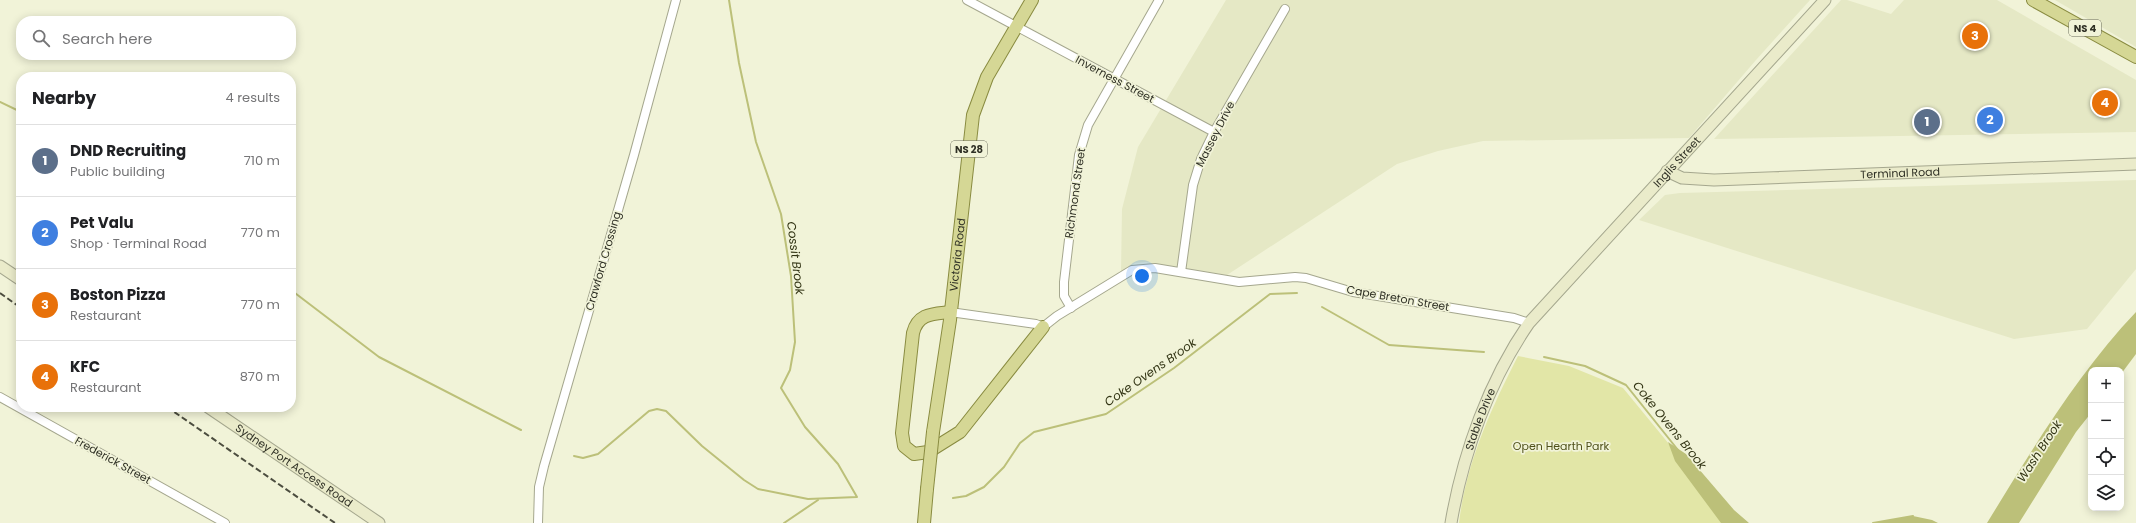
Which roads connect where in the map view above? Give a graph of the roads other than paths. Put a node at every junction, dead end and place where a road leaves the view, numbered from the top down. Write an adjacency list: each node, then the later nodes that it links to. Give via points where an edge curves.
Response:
1 (676, 0): 27 (street, Crawford Crossing, via 544,466 539,487)
2 (967, 0): 8 (street)
3 (1032, 0): 8 (main road, Victoria Road / NS 28)
4 (1159, 0): 10 (street, Richmond Street)
5 (1825, 0): 13 (street, Inglis Street)
6 (2034, 0): 9 (main road, NS 4)
7 (1285, 9): 11 (street, Massey Drive)
8 (1017, 26): 10 (street, Inverness Street); 18 (main road, Victoria Road / NS 28, via 987,77 974,115)
9 (2136, 57)
10 (1114, 79): 11 (street, Inverness Street); 17 (street, Richmond Street, via 1088,125 1079,155 1063,288 1064,296)
11 (1214, 132): 15 (street, Massey Drive, via 1196,173)
12 (2136, 164): 13 (street, Terminal Road, via 1714,180 1682,178)
13 (1667, 171): 19 (street, Inglis Street)
14 (0, 266): 16 (street)
15 (1181, 272): 17 (street, Cape Breton Street, via 1155,268 1132,270); 19 (street, Cape Breton Street, via 1239,282 1306,278 1353,292 1514,318)
16 (16, 277)
17 (1071, 308): 20 (street, Cape Breton Street)
18 (950, 312): 20 (street); 20 (main road, via 923,316 913,333 902,433 904,446 914,454 928,452 960,432); 28 (main road, Victoria Road / NS 28, bridge, via 933,432)
19 (1529, 323): 29 (street, Stable Drive, via 1516,342 1466,456)
20 (1043, 327)
21 (0, 397): 22 (street, Frederick Street)
22 (16, 406)
23 (27, 412): 25 (street, Frederick Street)
24 (215, 412): 26 (street, Sydney Port Access Road)
25 (225, 523)
26 (379, 523)
27 (538, 523)
28 (924, 523)
29 (1451, 523)

